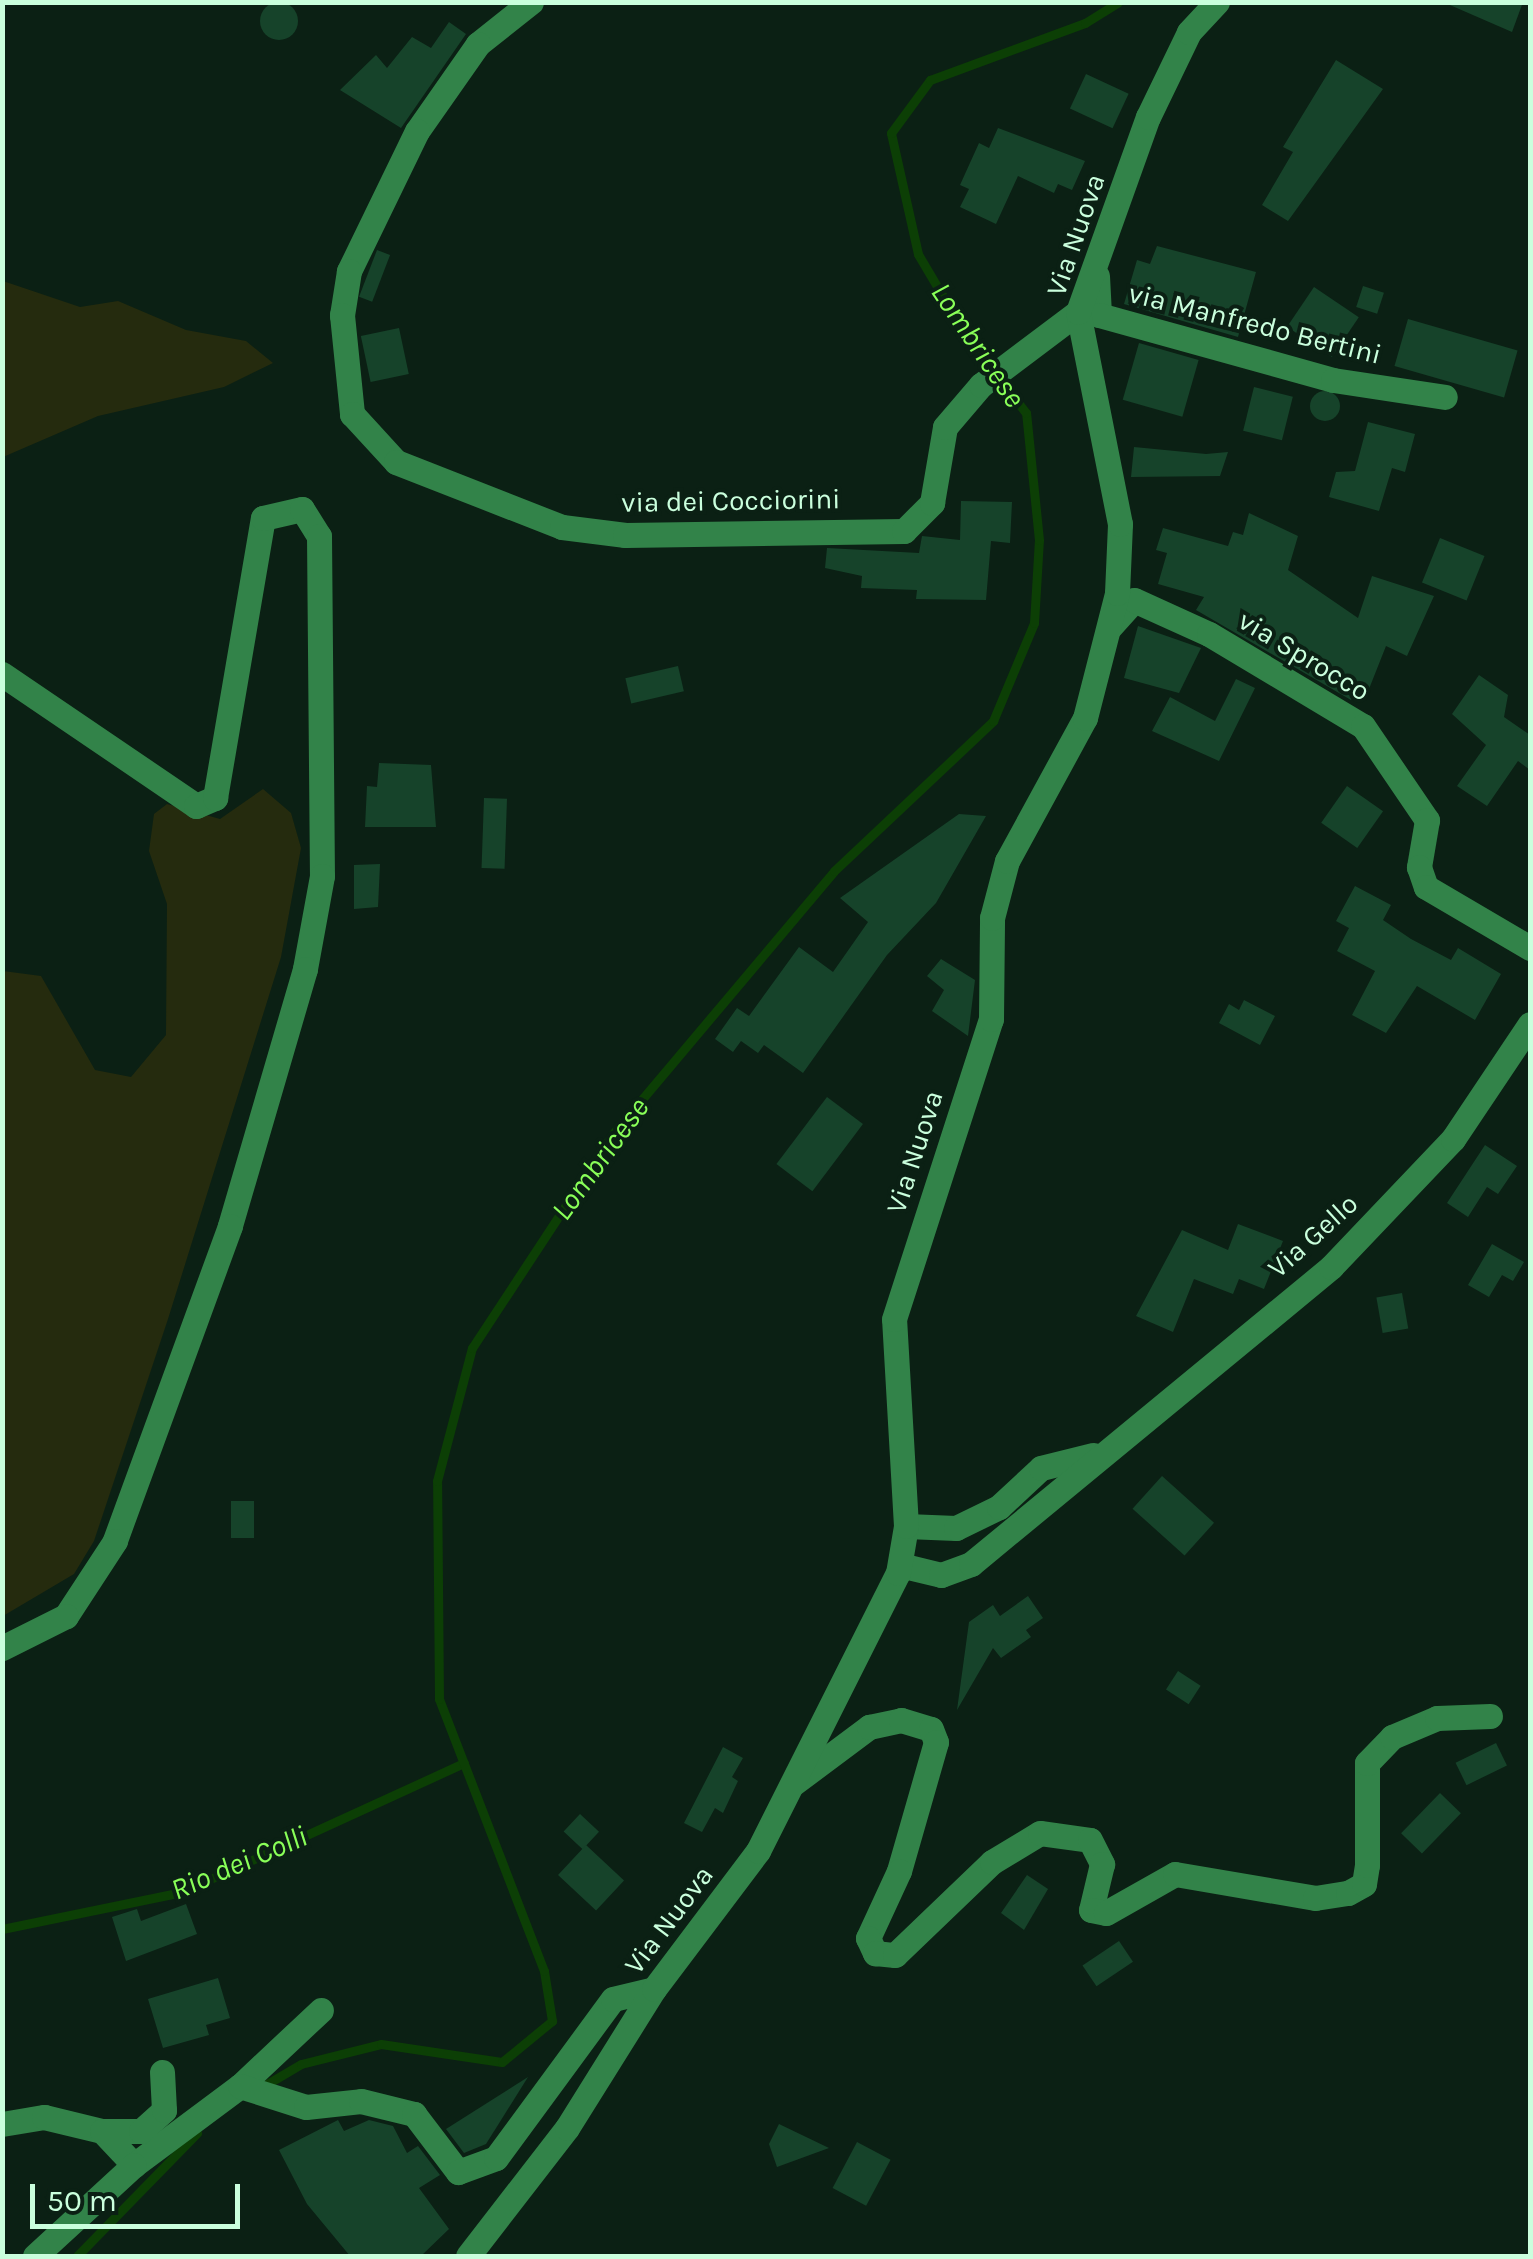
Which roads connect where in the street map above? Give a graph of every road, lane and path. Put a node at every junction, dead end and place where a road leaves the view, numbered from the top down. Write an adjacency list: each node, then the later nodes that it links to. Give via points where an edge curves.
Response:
1 (531, 2): 4 (street, via dei Cocciorini, via 478,44 417,130 348,272 352,414 396,462 562,527 625,535 904,531 932,503 945,427 981,385)
2 (1218, 2): 3 (street, Via Nuova, via 1189,32 1148,117)
3 (1096, 266): 4 (street, Via Nuova); 5 (street, via Manfredo Bertini, via 1098,315 1333,380)
4 (1078, 312): 6 (street, Via Nuova, via 1120,524)
5 (1444, 397)
6 (1110, 626): 8 (street, via Sprocco, via 1134,600 1208,634 1363,726 1427,820 1419,867 1426,887); 11 (street, Via Nuova, via 1085,718 1007,861 992,918 991,1018 894,1319)
7 (2, 674): 13 (street, via 196,806 215,798 263,518 302,508 319,536 322,876 300,987 230,1226 115,1541 66,1616)
8 (1530, 948)
9 (1530, 1024): 10 (street, Via Gello, via 1453,1139 1331,1267)
10 (1096, 1455): 11 (street, Via Gello, via 1041,1468 999,1507 956,1528); 12 (street, Via Gello, via 971,1564 941,1574)
11 (906, 1526): 12 (street, Via Nuova)
12 (900, 1565): 15 (street, Via Nuova)
13 (2, 1648)
14 (1490, 1716): 15 (street, via 1437,1718 1392,1737 1367,1763 1361,1786 1367,1865 1364,1884 1348,1893 1315,1898 1175,1874 1106,1913 1091,1910 1102,1864 1090,1840 1040,1833 992,1862 894,1955 875,1952 868,1938 899,1870 936,1742 931,1728 902,1720 869,1726)
15 (794, 1783): 16 (street, Via Nuova, via 758,1851)
16 (654, 1988): 19 (street, via 613,1999 496,2158 458,2172 414,2114 361,2101 306,2107); 24 (street, Via Nuova, via 567,2128)
17 (321, 2010): 19 (street)
18 (162, 2072): 21 (street, via 164,2110 141,2131)
19 (240, 2086): 22 (street)
20 (2, 2124): 21 (street, via 44,2117)
21 (102, 2131): 22 (street)
22 (134, 2166): 23 (street)
23 (35, 2256)
24 (468, 2256)

